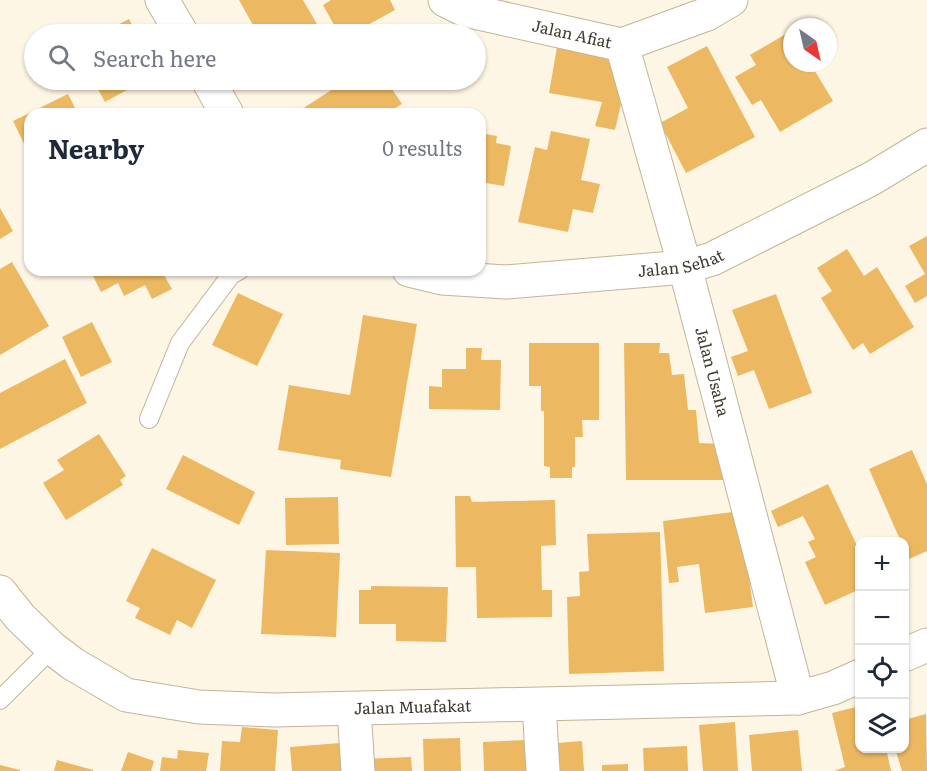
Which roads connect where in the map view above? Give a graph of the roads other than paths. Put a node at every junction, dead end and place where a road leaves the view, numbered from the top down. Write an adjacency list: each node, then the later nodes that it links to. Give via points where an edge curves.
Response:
1 (162, 0): 4 (street)
2 (445, 0): 5 (street, Jalan Afiat, via 465,10)
3 (730, 0): 5 (street, Jalan Afiat, via 706,14)
4 (176, 24)
5 (622, 45): 9 (street, Jalan Usaha)
6 (214, 90): 7 (street)
7 (224, 108)
8 (927, 145): 9 (street, Jalan Sehat, via 861,184 712,259)
9 (685, 267): 11 (street, Jalan Sehat, via 506,282); 18 (street, Jalan Usaha)
10 (230, 276): 12 (lane, via 180,343)
11 (434, 276)
12 (149, 419)
13 (0, 592): 15 (street, Jalan Muafakat)
14 (927, 645): 16 (street)
15 (52, 648): 19 (lane); 21 (street, Jalan Muafakat, via 126,695 199,707)
16 (909, 653)
17 (855, 678): 18 (street, Jalan Muafakat)
18 (798, 698): 20 (street, Jalan Muafakat)
19 (0, 700)
20 (539, 705): 21 (street, Jalan Muafakat); 23 (street)
21 (354, 709): 22 (street)
22 (357, 771)
23 (543, 771)

